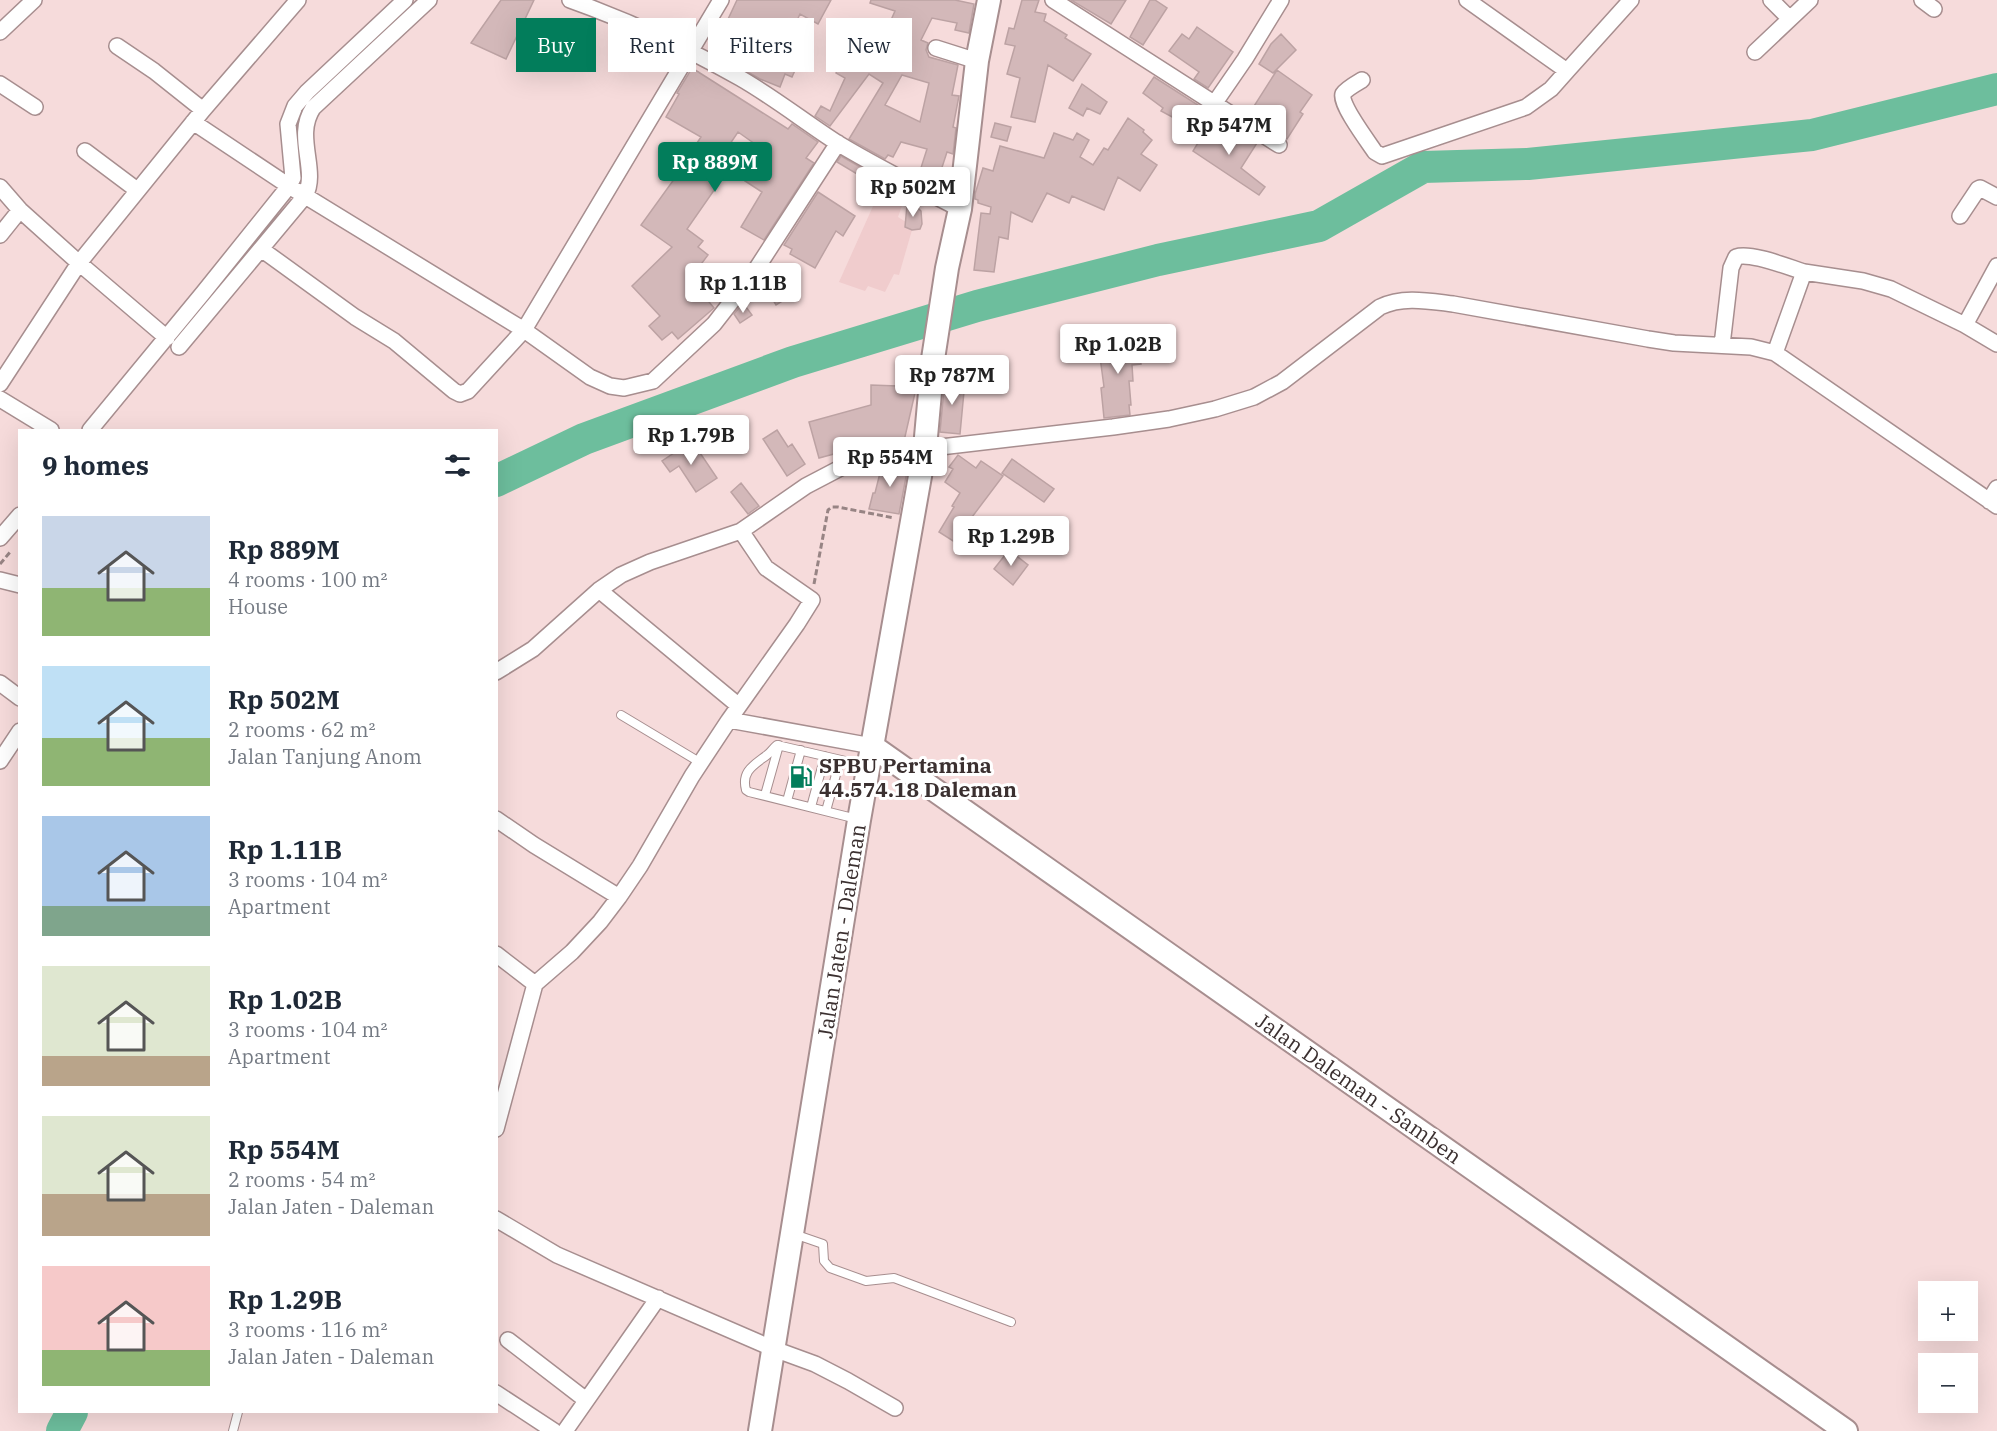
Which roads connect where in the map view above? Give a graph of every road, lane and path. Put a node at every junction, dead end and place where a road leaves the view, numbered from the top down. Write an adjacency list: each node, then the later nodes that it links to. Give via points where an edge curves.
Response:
1 (34, 0): 17 (street)
2 (298, 0): 30 (street)
3 (405, 0): 36 (street, via 295,106 288,124)
4 (429, 0): 36 (street, via 307,116 310,184)
5 (570, 0): 15 (street)
6 (721, 0): 18 (street)
7 (989, 0): 23 (main road, Jalan Jaten - Daleman)
8 (1053, 0): 14 (street)
9 (1281, 0): 28 (street)
10 (1467, 0): 24 (street)
11 (1631, 0): 24 (street)
12 (1771, 0): 16 (street)
13 (1810, 0): 16 (street)
14 (1074, 5): 28 (street)
15 (618, 18)
16 (1790, 19): 21 (street)
17 (0, 32)
18 (696, 42)
19 (117, 46): 30 (street, via 153,71)
20 (936, 48): 23 (street)
21 (1755, 52)
22 (696, 54): 31 (street)
23 (978, 61): 38 (main road, Jalan Jaten - Daleman)
24 (1568, 71): 26 (street, via 1526,107 1382,156 1375,152 1342,97)
25 (678, 72): 47 (street)
26 (1362, 80)
27 (0, 84): 29 (street)
28 (1214, 104): 32 (street)
29 (35, 107)
30 (198, 116): 35 (street); 36 (street)
31 (838, 142): 38 (street); 47 (street, via 753,274 714,324 652,381 624,388 610,386 590,377)
32 (1279, 145)
33 (84, 151): 35 (street)
34 (0, 187): 39 (street)
35 (137, 190): 43 (street)
36 (297, 191): 42 (street); 47 (street); 48 (street)
37 (1997, 197): 40 (street, via 1978,189)
38 (960, 209): 56 (main road, Jalan Jaten - Daleman, via 933,359)
39 (20, 210): 41 (street); 43 (street)
40 (1960, 216)
41 (0, 235)
42 (261, 249): 47 (street, via 394,341 460,394 472,388); 48 (street)
43 (79, 263): 48 (street); 52 (street)
44 (1997, 266): 46 (street)
45 (1804, 272): 46 (street, via 1891,289); 50 (street, via 1742,255 1736,257 1731,268); 51 (street)
46 (1965, 325): 49 (street)
47 (524, 330)
48 (173, 343): 55 (street)
49 (1997, 344)
50 (1722, 345): 51 (street); 56 (street, via 1674,343 1453,304 1399,301 1380,307 1282,382 1254,397 1169,419)
51 (1775, 353): 57 (street)
52 (0, 384)
53 (0, 399): 54 (street)
54 (49, 429)
55 (91, 429)
56 (925, 448): 59 (main road, Jalan Jaten - Daleman); 60 (street, via 889,453 839,468)
57 (1994, 498)
58 (18, 517): 61 (street)
59 (913, 522): 65 (path, via 838,507 828,510); 76 (main road, Jalan Jaten - Daleman)
60 (741, 531): 64 (street, via 621,575); 65 (street, via 766,568)
61 (0, 538)
62 (0, 580): 63 (street)
63 (18, 584)
64 (603, 593): 66 (street, via 523,657); 69 (street)
65 (812, 600): 69 (street)
66 (498, 671)
67 (0, 683): 68 (street)
68 (18, 696)
69 (739, 706): 71 (street)
70 (621, 715): 79 (lane)
71 (729, 720): 76 (street); 79 (street)
72 (18, 733): 78 (street)
73 (779, 745): 74 (lane); 80 (lane); 80 (lane, via 752,765 745,780 746,790)
74 (801, 750): 75 (lane); 81 (lane)
75 (825, 756): 77 (lane); 82 (lane)
76 (870, 756): 77 (lane); 85 (main road, Jalan Jaten - Daleman); 104 (main road, Jalan Daleman - Samben)
77 (840, 760): 83 (lane)
78 (0, 761)
79 (701, 763): 86 (street)
80 (765, 795): 81 (lane)
81 (787, 801): 82 (lane)
82 (811, 807): 83 (lane)
83 (826, 811): 85 (lane)
84 (498, 820): 86 (street)
85 (859, 820): 91 (main road, Jalan Jaten - Daleman)
86 (620, 897): 88 (street, via 578,946)
87 (498, 956): 88 (street)
88 (535, 984): 89 (street)
89 (498, 1122)
90 (498, 1220): 92 (street, via 558,1256)
91 (793, 1234): 93 (lane, via 823,1244 824,1261 830,1268 866,1281 894,1278); 95 (main road, Jalan Jaten - Daleman)
92 (658, 1298): 95 (street); 97 (street)
93 (1011, 1322)
94 (508, 1340): 97 (street)
95 (774, 1349): 98 (street, via 815,1364); 103 (main road, Jalan Jaten - Daleman)
96 (498, 1394): 101 (street)
97 (586, 1400): 102 (street)
98 (895, 1408)
99 (238, 1413): 100 (lane)
100 (232, 1431)
101 (554, 1431)
102 (565, 1431)
103 (760, 1431)
104 (1846, 1431)

